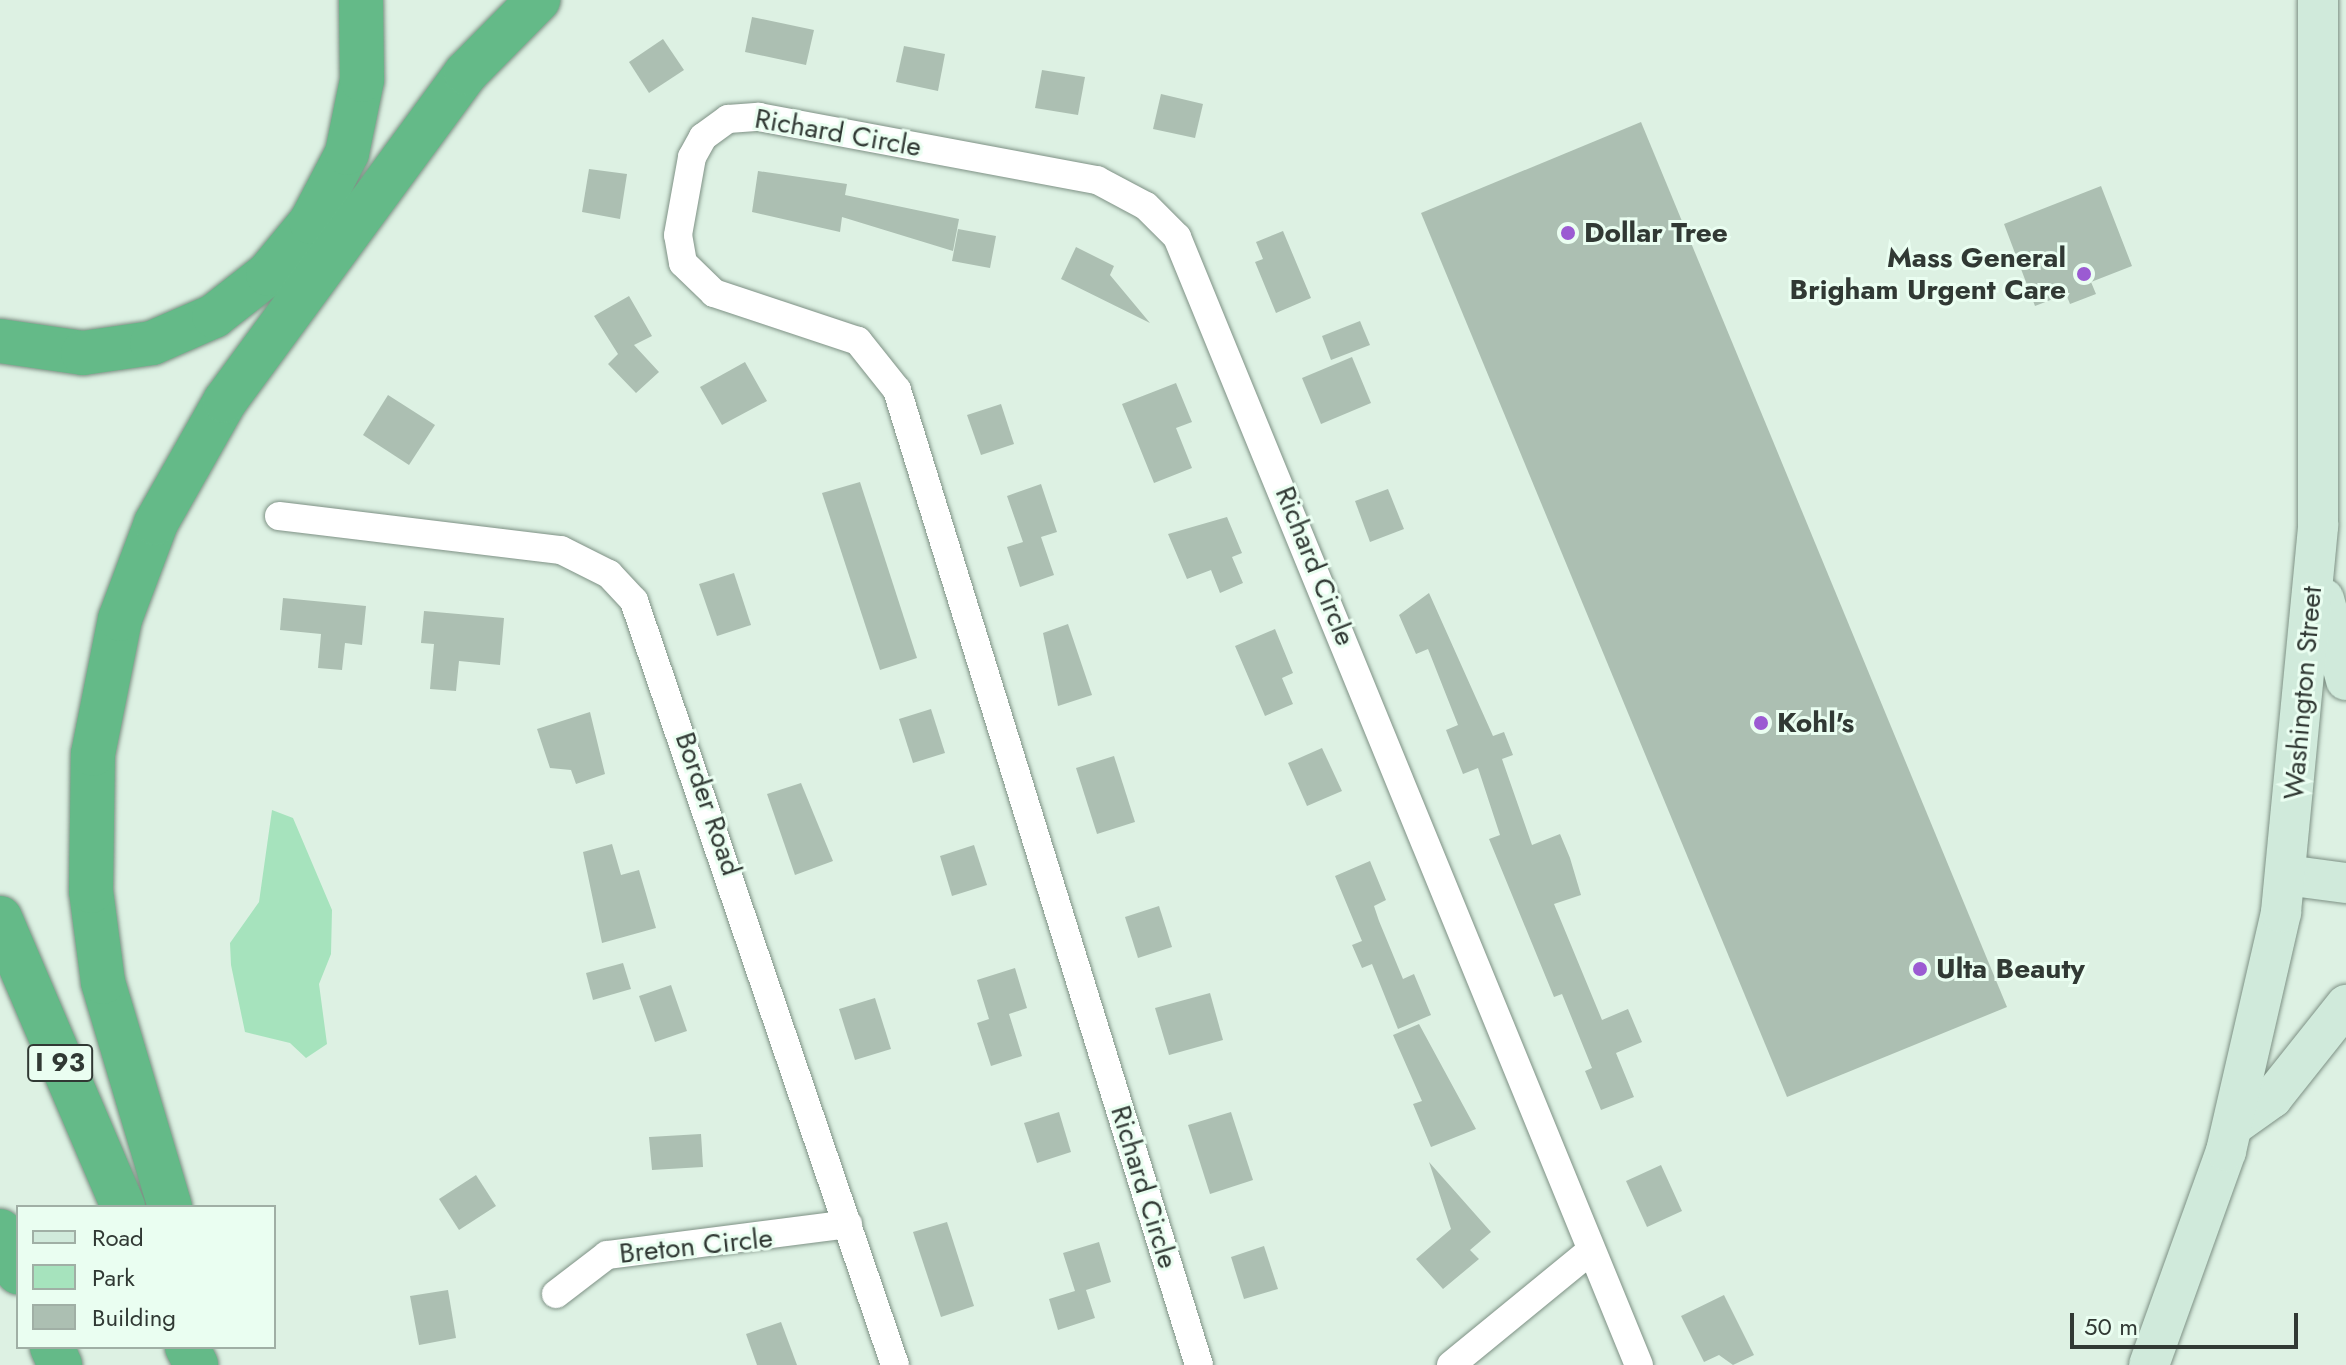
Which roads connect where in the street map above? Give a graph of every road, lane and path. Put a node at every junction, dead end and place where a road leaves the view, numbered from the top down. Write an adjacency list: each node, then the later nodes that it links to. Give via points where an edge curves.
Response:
1 (361, 0): 4 (highway, via 362,80 347,153 311,222 268,274 214,316 152,343 83,353)
2 (538, 0): 14 (highway, via 466,73 225,401 156,523 120,619 93,754 91,891 107,996)
3 (2318, 0): 6 (main road, Washington Street)
4 (0, 341)
5 (279, 516): 15 (street, Border Road, via 561,550 609,574 634,601)
6 (2318, 526): 7 (main road, via 2328,630); 8 (main road, Washington Street)
7 (2346, 680)
8 (2286, 875): 9 (main road); 12 (main road, Washington Street)
9 (2346, 883)
10 (0, 918): 13 (highway, I 93)
11 (2346, 1005): 12 (main road, via 2272,1098)
12 (2234, 1125): 24 (main road, Washington Street)
13 (122, 1205)
14 (169, 1205)
15 (848, 1224): 19 (street, Breton Circle, via 607,1255); 20 (street, Border Road)
16 (0, 1231): 18 (highway)
17 (1589, 1252): 21 (street, Richard Circle, via 1177,237 1146,206 1097,180 759,117 728,119 703,137 692,157 680,256 707,290 858,341 897,390); 22 (street); 23 (street, Richard Circle)
18 (16, 1267)
19 (556, 1294)
20 (895, 1365)
21 (1199, 1365)
22 (1451, 1365)
23 (1639, 1365)
24 (2149, 1365)

